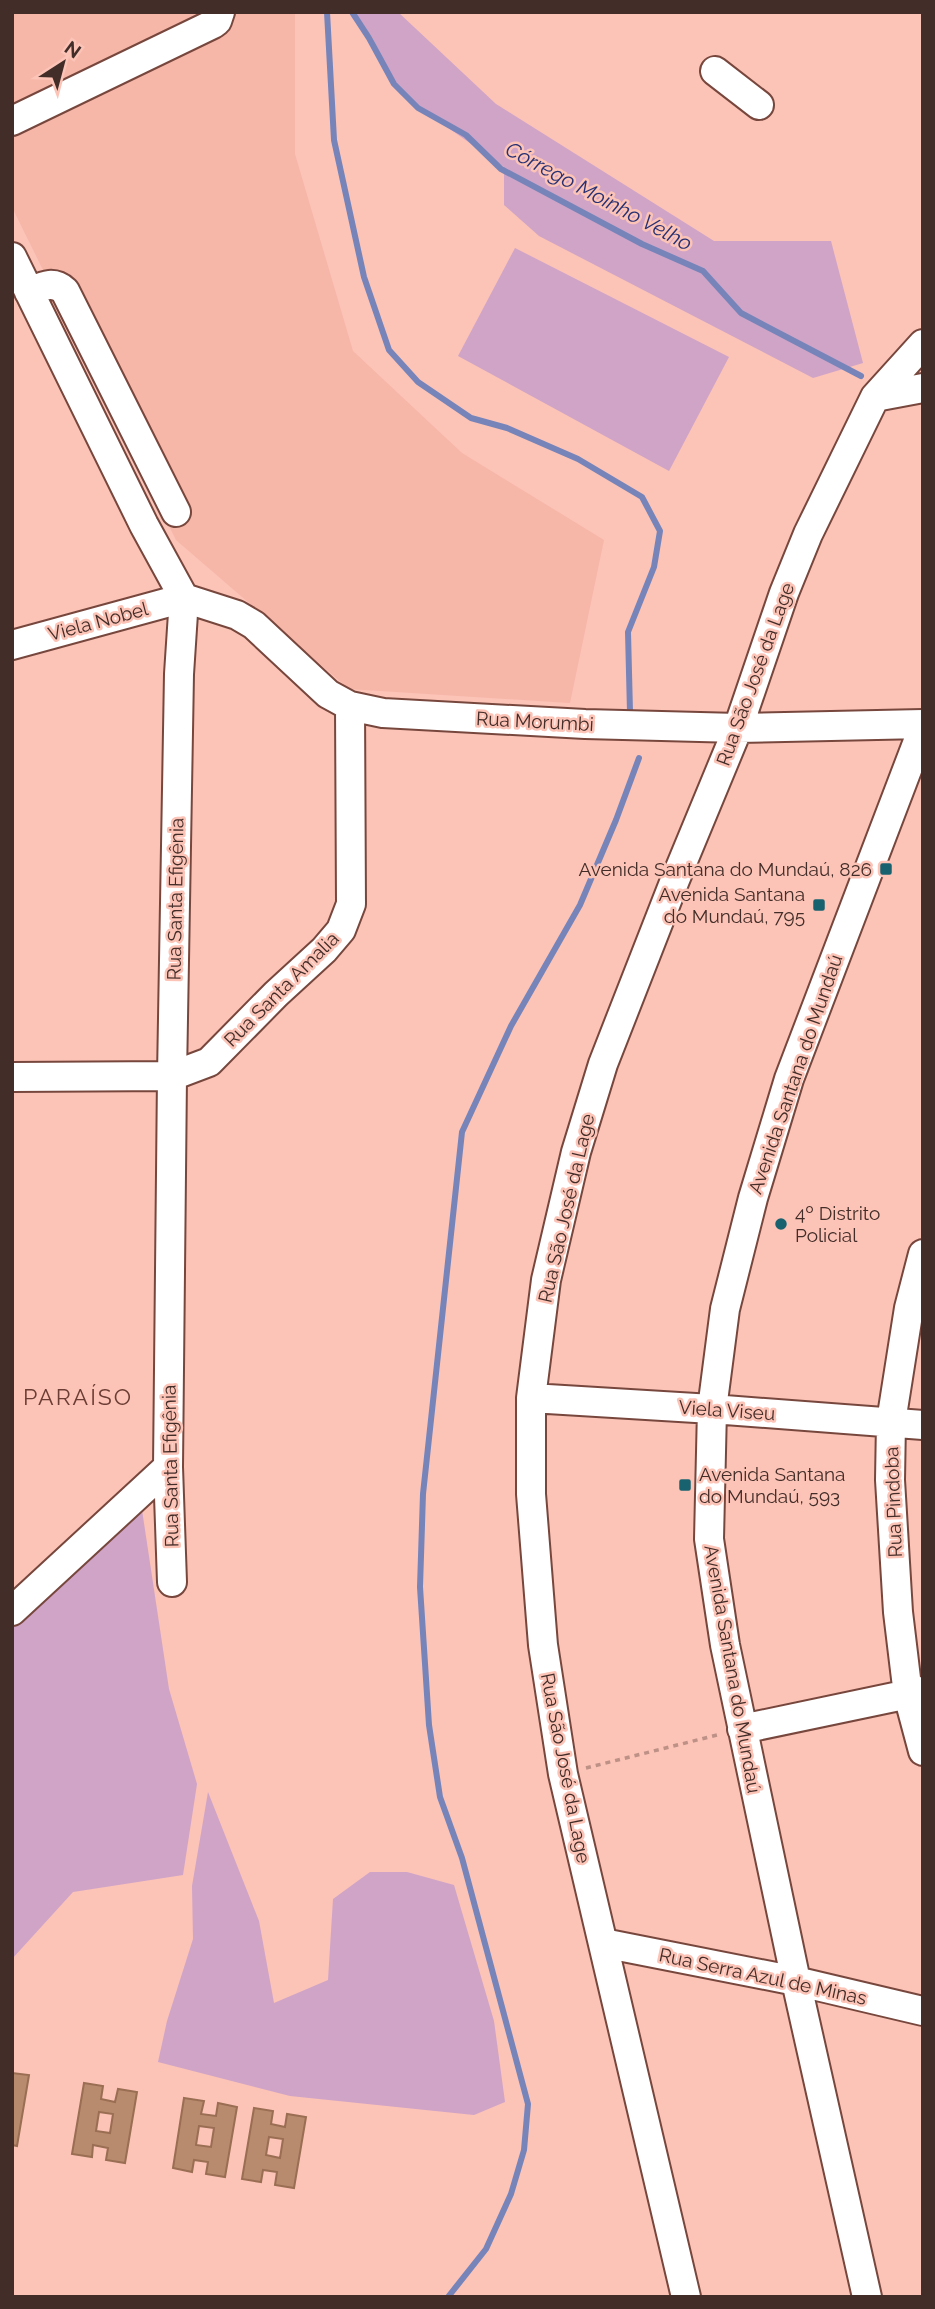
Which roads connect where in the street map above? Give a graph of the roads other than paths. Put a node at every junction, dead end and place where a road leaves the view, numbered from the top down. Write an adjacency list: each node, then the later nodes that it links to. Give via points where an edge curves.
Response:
1 (220, 12): 4 (street, via 213,24)
2 (715, 71): 3 (street)
3 (759, 105)
4 (12, 121)
5 (12, 257): 6 (street)
6 (29, 292): 10 (street, via 48,284 65,290); 11 (street)
7 (923, 344): 9 (street, Rua São José da Lage)
8 (923, 388): 9 (street)
9 (876, 397): 15 (street, Rua São José da Lage, via 808,534)
10 (176, 512)
11 (184, 598): 12 (street, Viela Nobel); 13 (street, Rua Morumbi, via 254,625 328,694); 16 (street, Rua Santa Efigênia)
12 (12, 645)
13 (350, 706): 15 (street, Rua Morumbi, via 383,713); 16 (street, Rua Santa Amalia, via 351,904 341,930 209,1062)
14 (923, 726): 15 (street, Rua Morumbi); 20 (street, Avenida Santana do Mundaú, via 789,1079 725,1309)
15 (738, 728): 19 (street, Rua São José da Lage, via 603,1064 576,1152 546,1280)
16 (172, 1076): 17 (street); 23 (street, Rua Santa Efigênia)
17 (12, 1077)
18 (923, 1254): 21 (street, Rua Pindoba, via 909,1308)
19 (531, 1398): 20 (street, Viela Viseu); 29 (street, Rua São José da Lage, via 531,1494 543,1646 564,1774)
20 (712, 1409): 21 (street, Viela Viseu); 27 (street, Avenida Santana do Mundaú, via 709,1539)
21 (891, 1422): 22 (street, Viela Viseu); 26 (street, Rua Pindoba, via 897,1599)
22 (923, 1425)
23 (168, 1467): 24 (street, Rua Santa Efigênia); 25 (street)
24 (173, 1582)
25 (12, 1611)
26 (916, 1693): 27 (street); 28 (street, Rua Pindoba)
27 (742, 1729): 30 (street, Avenida Santana do Mundaú)
28 (923, 1751)
29 (603, 1943): 30 (street, Rua Serra Azul de Minas); 32 (street, Rua São José da Lage)
30 (796, 1981): 31 (street, Rua Serra Azul de Minas); 33 (street, Avenida Santana do Mundaú)
31 (923, 2011)
32 (685, 2297)
33 (867, 2297)

